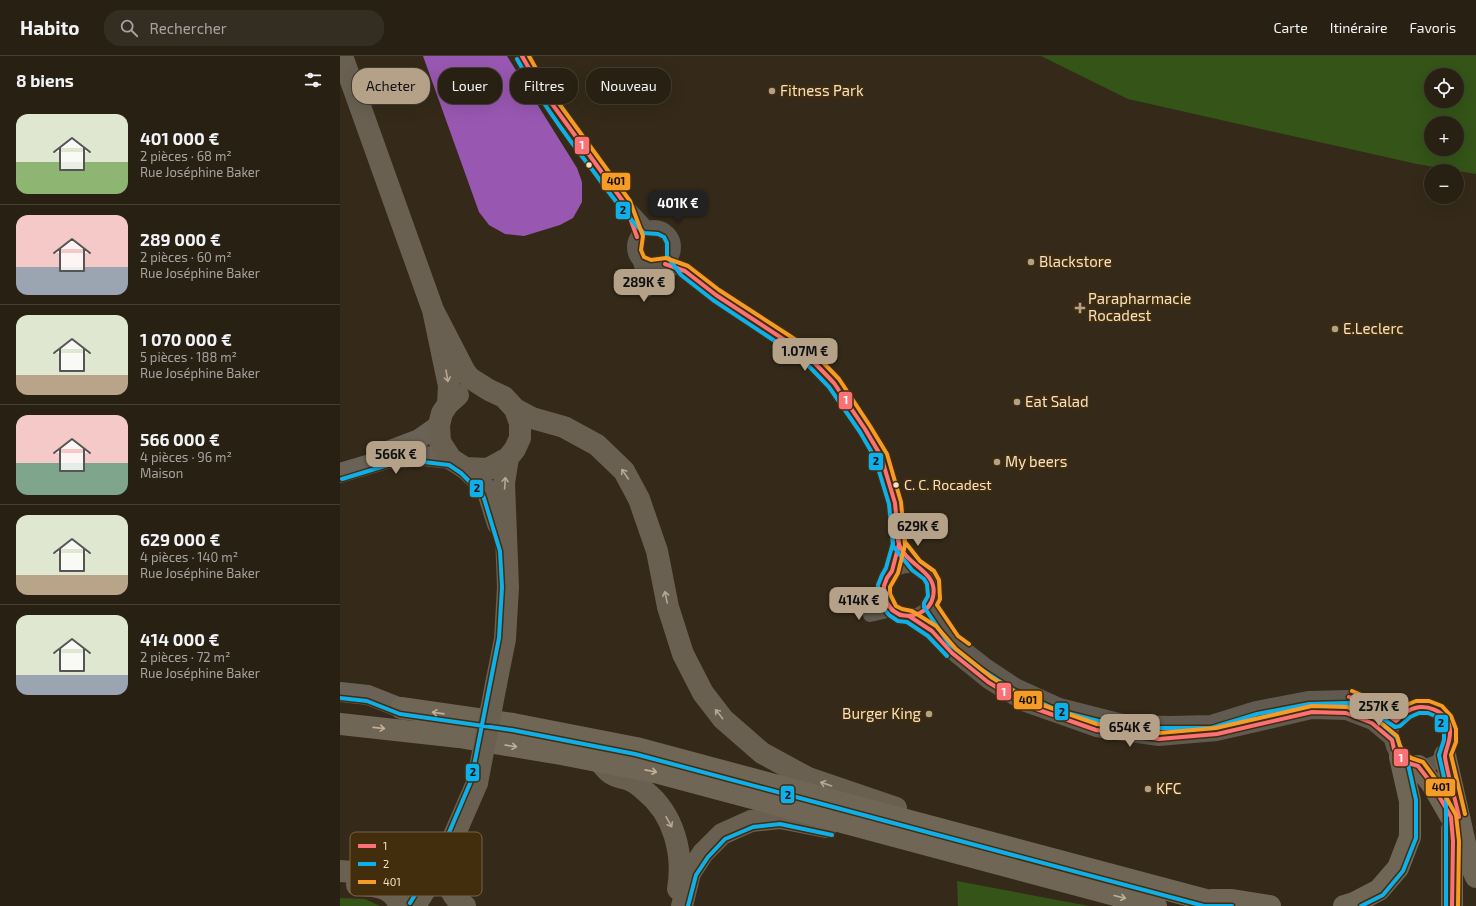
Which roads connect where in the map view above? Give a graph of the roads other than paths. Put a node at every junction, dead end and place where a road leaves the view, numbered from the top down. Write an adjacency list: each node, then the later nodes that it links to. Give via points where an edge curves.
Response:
1 (342, 56): 6 (main road)
2 (522, 56): 3 (street, via 539,86 625,204)
3 (642, 232): 4 (street, via 634,243 634,250); 5 (street, via 654,227 666,230 674,241 675,248)
4 (640, 262): 5 (street, via 646,265); 5 (street, via 647,290)
5 (666, 262): 15 (street, via 685,271 716,295 806,354 834,383 881,456 895,503)
6 (433, 310): 7 (main road, via 465,372); 8 (main road, one-way to 8, via 449,386)
7 (489, 390): 8 (main road, via 473,389 460,394); 9 (main road, via 504,397)
8 (448, 404): 10 (main road)
9 (514, 408): 11 (main road, via 520,423 520,438); 36 (main road, one-way to 9, via 808,778 762,753 723,719 703,693 683,654 668,607 657,551 639,499 624,471 596,445 564,427 532,418)
10 (439, 425): 12 (main road, via 440,442); 13 (main road, via 419,439)
11 (508, 458): 12 (main road, via 488,470); 16 (main road, one-way to 11, via 504,483)
12 (458, 463): 14 (main road, via 424,456 387,459); 16 (main road, via 488,492)
13 (340, 466)
14 (340, 473)
15 (899, 544): 17 (street); 18 (street)
16 (506, 550): 31 (main road, bridge, via 508,587 505,639)
17 (916, 566): 18 (street, via 908,565); 20 (street, via 929,575 933,582 934,598)
18 (892, 571): 19 (street, via 886,578)
19 (884, 595): 21 (street, via 886,604); 21 (street, via 870,615)
20 (930, 605): 22 (street, via 917,615); 26 (street, via 954,640 986,666 1016,685 1060,705 1127,722 1211,722 1256,708 1308,698 1349,697 1378,708)
21 (892, 610): 22 (street)
22 (908, 616): 28 (street, via 932,631 952,653 988,682 1025,705 1096,730 1159,739 1217,734 1312,712 1346,713 1372,723)
23 (340, 692): 25 (main road, via 368,695)
24 (340, 702): 25 (main road)
25 (401, 708): 36 (highway, one-way to 25, via 636,748 513,724)
26 (1396, 721): 28 (street, via 1392,730); 29 (street, via 1401,714 1418,706 1436,709 1449,724 1452,734)
27 (340, 724): 30 (highway, one-way to 30, via 459,737)
28 (1403, 754): 29 (street, via 1428,765 1437,762); 33 (highway, via 1432,784); 57 (highway, via 1410,801 1410,837 1398,868 1378,890 1354,904)
29 (1445, 754): 32 (highway)
30 (599, 761): 42 (highway, one-way to 42, via 658,773); 52 (main road, one-way to 52, via 612,774 629,780 645,790 656,801 672,828 678,845 681,873)
31 (477, 783): 34 (main road); 35 (main road)
32 (1452, 785): 33 (highway); 39 (highway, via 1469,862)
33 (1450, 817): 58 (highway, via 1453,841)
34 (456, 832)
35 (465, 832)
36 (1022, 852): 47 (highway)
37 (340, 870): 38 (main road)
38 (350, 871)
39 (1476, 877)
40 (340, 885): 41 (main road)
41 (350, 885)
42 (1084, 888): 53 (main road, via 967,865 780,818 751,821 722,834 703,853 690,873); 54 (highway, one-way to 54)
43 (394, 896): 48 (main road)
44 (421, 896): 49 (main road)
45 (434, 896): 50 (main road)
46 (454, 896): 51 (main road)
47 (1206, 900): 55 (highway); 56 (highway, via 1232,900)
48 (400, 906)
49 (415, 906)
50 (428, 906)
51 (466, 906)
52 (674, 906)
53 (682, 906)
54 (1156, 906)
55 (1228, 906)
56 (1270, 906)
57 (1344, 906)
58 (1452, 906)

